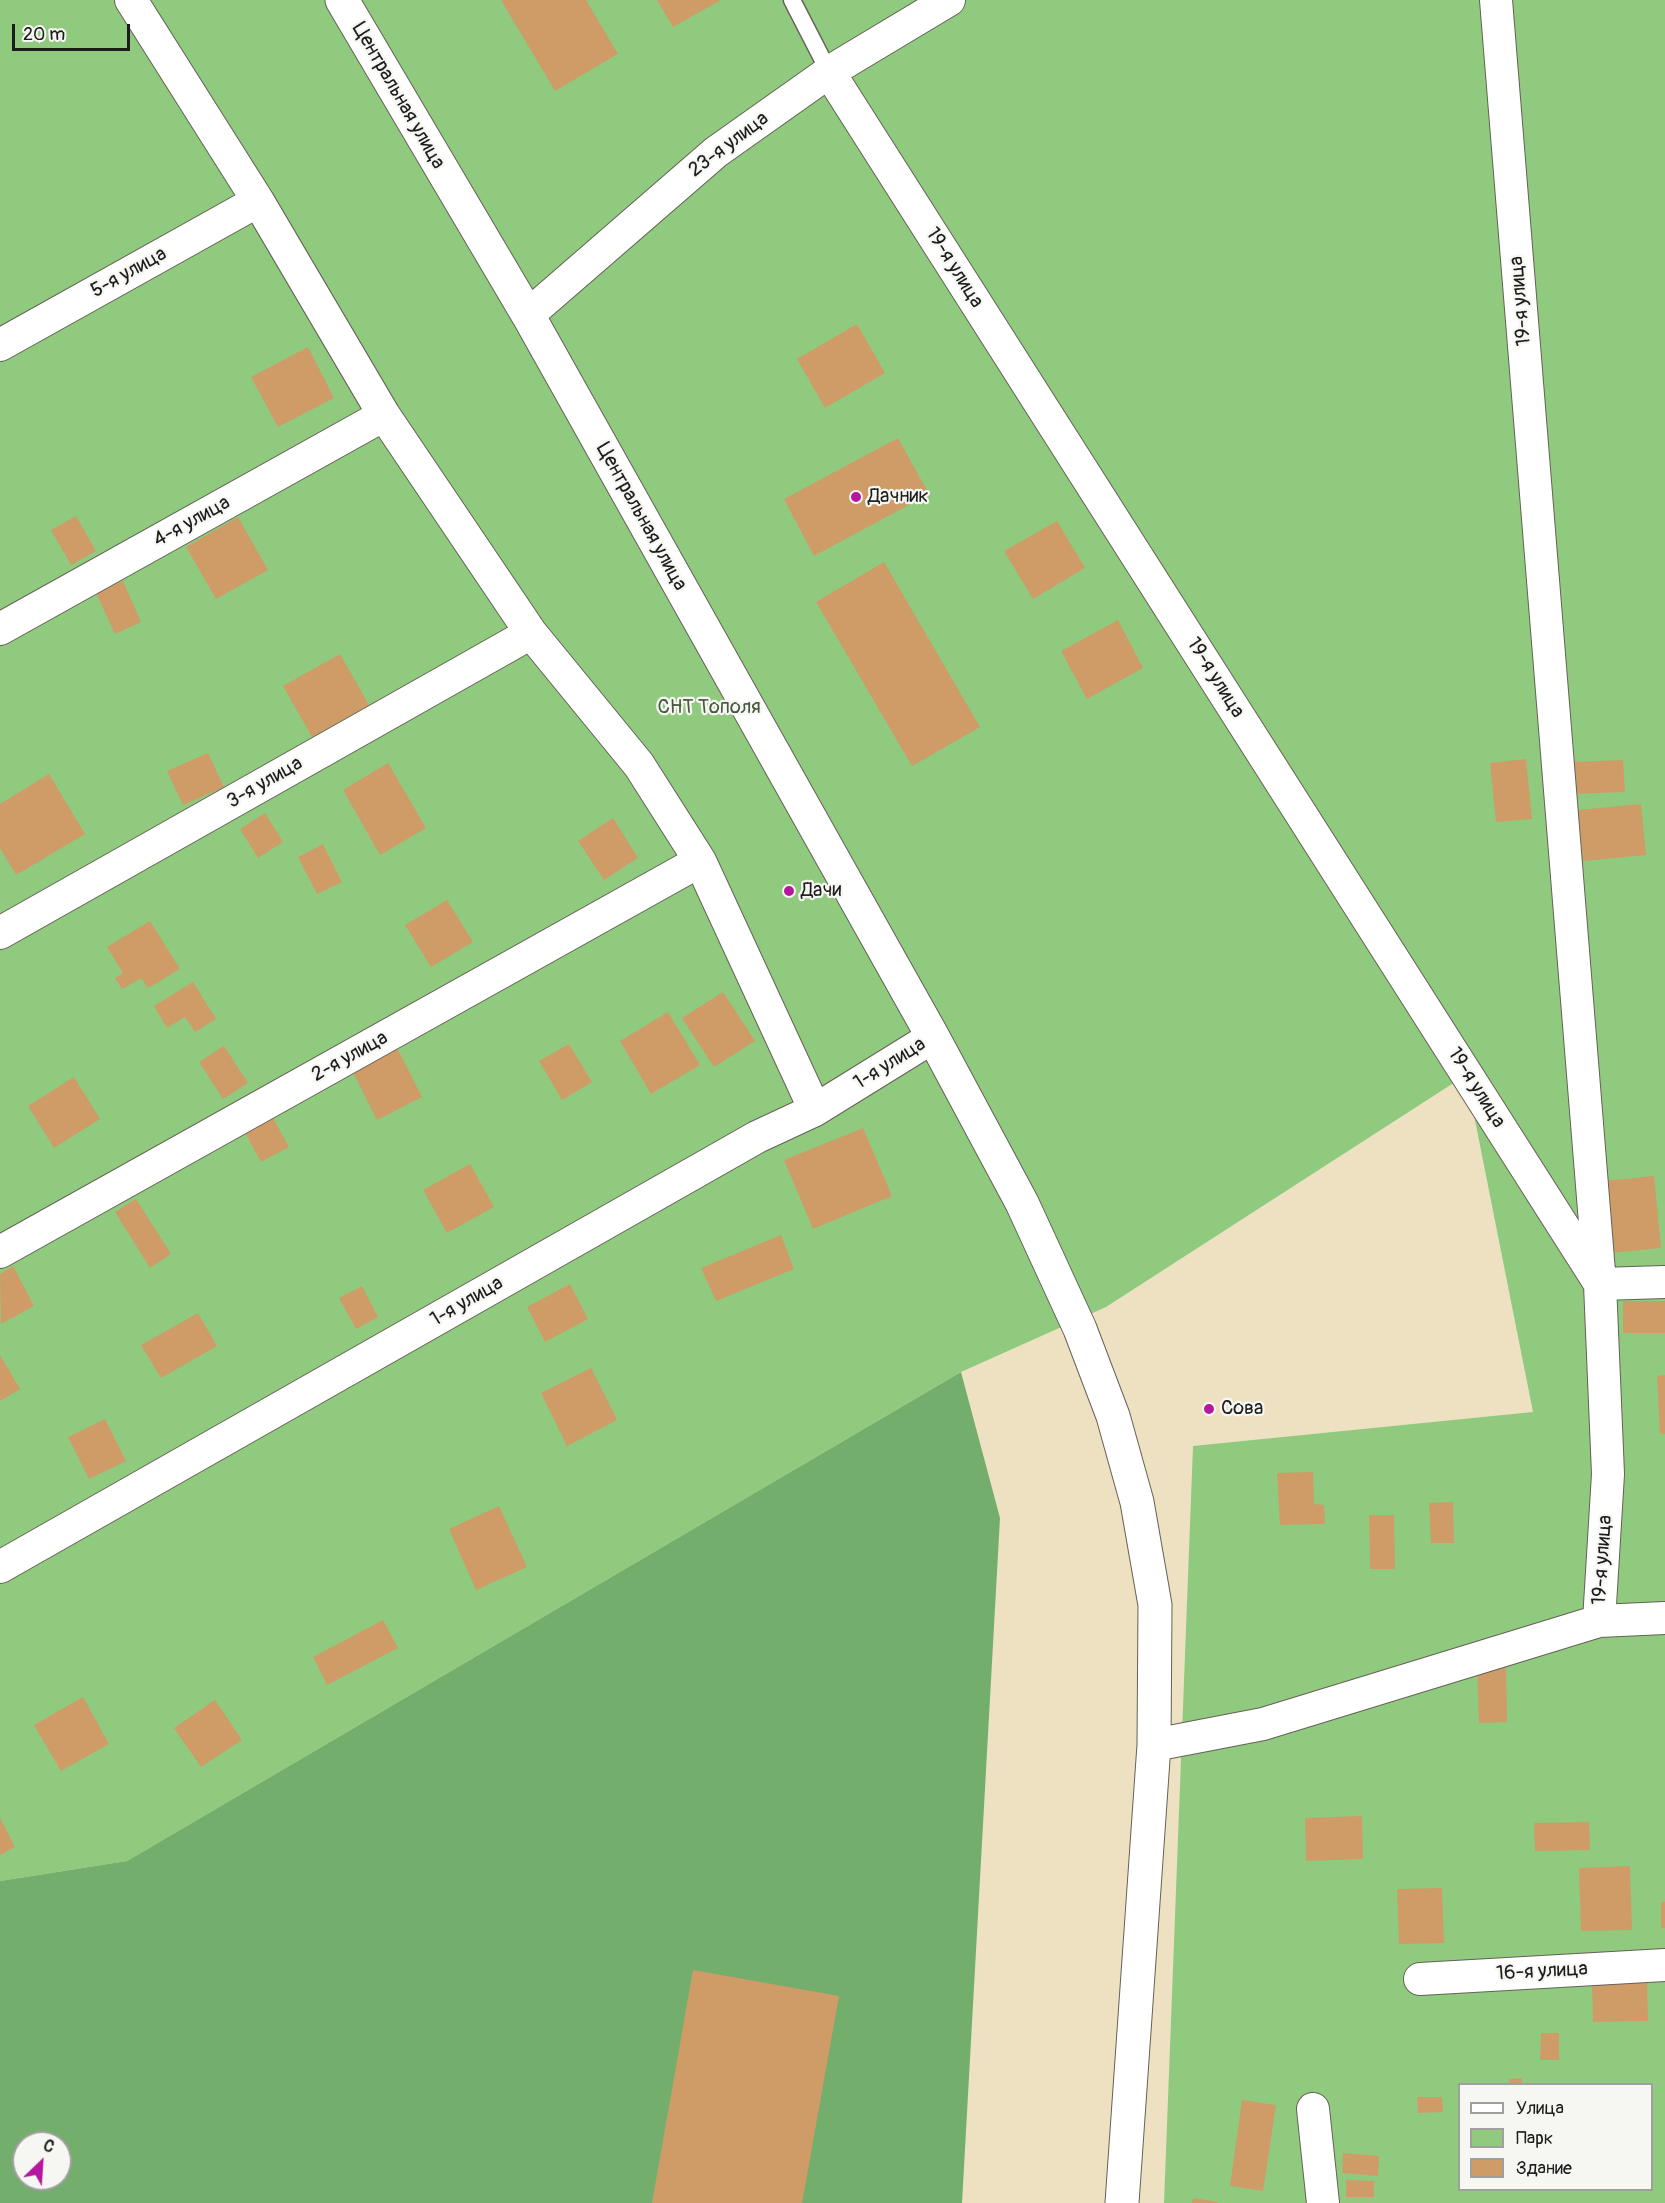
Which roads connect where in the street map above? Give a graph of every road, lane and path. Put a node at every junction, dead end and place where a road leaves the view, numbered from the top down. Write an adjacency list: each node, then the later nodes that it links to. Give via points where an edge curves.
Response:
1 (131, 0): 7 (street)
2 (342, 0): 8 (street, Центральная улица)
3 (792, 0): 6 (lane)
4 (949, 0): 6 (street, 23-я улица)
5 (1496, 0): 19 (street, 19-я улица)
6 (829, 72): 8 (street, 23-я улица, via 716,152); 19 (street, 19-я улица)
7 (258, 201): 9 (street, 5-я улица); 10 (street)
8 (528, 315): 15 (street, Центральная улица)
9 (0, 345)
10 (384, 415): 11 (street, 4-я улица); 12 (street)
11 (0, 629)
12 (531, 633): 13 (street, via 639,765); 14 (street, 3-я улица)
13 (700, 861): 16 (street); 17 (street, 2-я улица)
14 (0, 933)
15 (933, 1037): 16 (street, 1-я улица); 23 (street, Центральная улица, via 1022,1203 1080,1329 1113,1416 1137,1502 1155,1605)
16 (815, 1110): 20 (street, 1-я улица, via 757,1137)
17 (0, 1252)
18 (1665, 1281): 19 (street)
19 (1600, 1284): 22 (street, 19-я улица, via 1608,1474)
20 (0, 1567)
21 (1665, 1618): 22 (street)
22 (1599, 1621): 23 (street, via 1263,1724)
23 (1154, 1745): 27 (street, Центральная улица)
24 (1665, 1965): 25 (street, 16-я улица)
25 (1420, 1979)
26 (1313, 2109): 28 (street)
27 (1122, 2203)
28 (1323, 2203)

